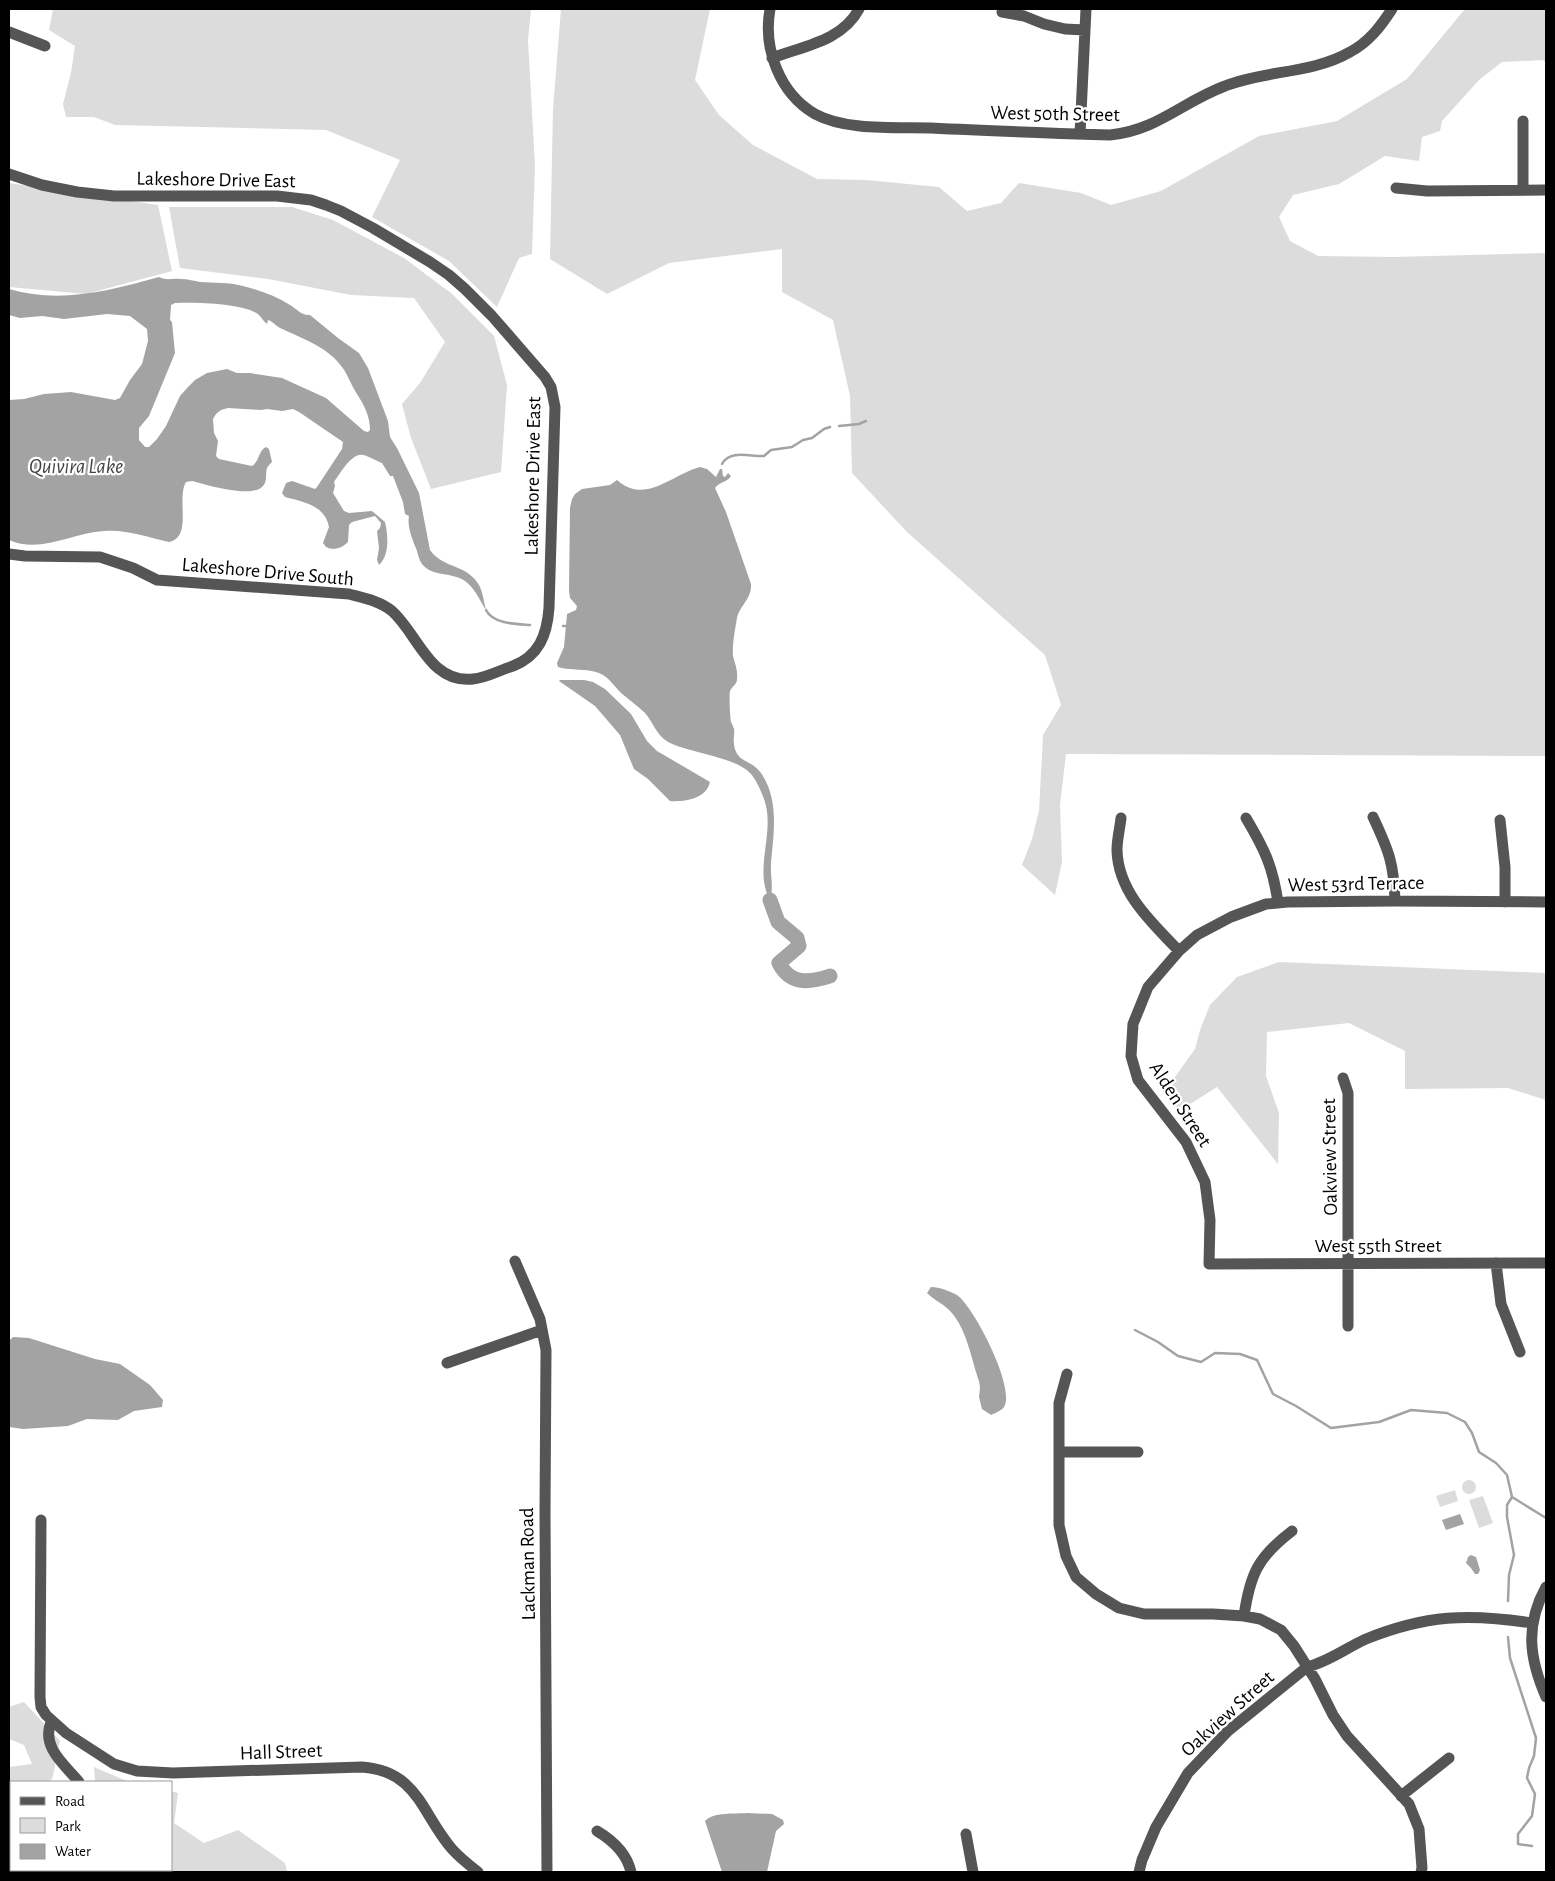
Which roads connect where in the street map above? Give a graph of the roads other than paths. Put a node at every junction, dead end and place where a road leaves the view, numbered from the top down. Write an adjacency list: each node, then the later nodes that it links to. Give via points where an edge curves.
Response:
1 (770, 9): 9 (street, West 50th Street, via 768,41)
2 (859, 9): 9 (street, via 842,31 824,41)
3 (1086, 9): 6 (street)
4 (1392, 9): 11 (street, West 50th Street, via 1365,42 1329,62 1228,84 1139,130 1110,136)
5 (1002, 12): 6 (street, via 1044,24)
6 (1085, 30): 11 (street)
7 (9, 32): 8 (street)
8 (45, 46)
9 (772, 58): 11 (street, West 50th Street, via 780,78 798,99 815,113 840,123)
10 (1523, 121): 14 (street)
11 (1080, 134)
12 (9, 174): 17 (street, Lakeshore Drive East, via 42,185 114,196 277,196 311,200 341,210 430,262 465,288 545,377 551,387 554,407 546,633 528,657)
13 (1396, 188): 14 (street, via 1427,191)
14 (1523, 190): 15 (street)
15 (1546, 190)
16 (9, 554): 17 (street, Lakeshore Drive South, via 100,557 157,580 350,594 390,610 402,621 435,667 447,676 473,679)
17 (494, 672)
18 (1373, 817): 22 (street, via 1391,859)
19 (1120, 818): 26 (street, via 1117,850 1122,878 1134,902)
20 (1246, 818): 25 (street, via 1271,865)
21 (1500, 820): 23 (street)
22 (1395, 901): 23 (street, West 53rd Terrace); 25 (street, West 53rd Terrace)
23 (1505, 902): 24 (street, West 53rd Terrace)
24 (1546, 902)
25 (1278, 903): 26 (street, West 53rd Terrace, via 1231,917 1197,935)
26 (1179, 951): 32 (street, Alden Street, via 1148,987 1133,1024 1131,1056 1138,1080 1186,1142 1205,1182 1210,1220)
27 (1343, 1078): 30 (street, Oakview Street, via 1348,1093)
28 (515, 1261): 34 (street, Lackman Road)
29 (1546, 1262): 31 (street, West 55th Street)
30 (1348, 1263): 31 (street, West 55th Street); 32 (street, West 55th Street); 33 (street, Oakview Street)
31 (1496, 1263): 35 (street, via 1501,1304)
32 (1209, 1264)
33 (1348, 1326)
34 (542, 1330): 36 (street); 54 (street, Lackman Road, via 546,1350)
35 (1520, 1352)
36 (447, 1364)
37 (1067, 1374): 38 (street, via 1059,1403)
38 (1059, 1452): 39 (street); 43 (street, via 1059,1525 1066,1556 1076,1576 1096,1594 1119,1608 1144,1614)
39 (1138, 1452)
40 (41, 1520): 47 (street, Hall Street, via 40,1697)
41 (1292, 1531): 43 (street, via 1274,1544 1253,1574 1247,1590)
42 (1546, 1587): 44 (street)
43 (1244, 1616): 45 (street, via 1260,1619 1280,1630)
44 (1532, 1623): 45 (street, Oakview Street, via 1480,1616 1423,1620 1383,1632); 46 (street, via 1531,1649 1536,1674)
45 (1307, 1667): 50 (street, via 1347,1736); 57 (street, Oakview Street, via 1228,1731 1188,1773 1156,1826)
46 (1546, 1697)
47 (51, 1722): 49 (street, Hall Street, via 48,1734 52,1750); 53 (street, Hall Street, via 98,1756 137,1771 173,1773 362,1766 389,1771 411,1788 452,1848)
48 (1449, 1758): 50 (street)
49 (78, 1781)
50 (1401, 1796): 58 (street, via 1409,1804 1419,1829)
51 (597, 1830): 55 (street, via 619,1849)
52 (966, 1834): 56 (street)
53 (478, 1872)
54 (547, 1872)
55 (630, 1872)
56 (973, 1872)
57 (1139, 1872)
58 (1421, 1872)

